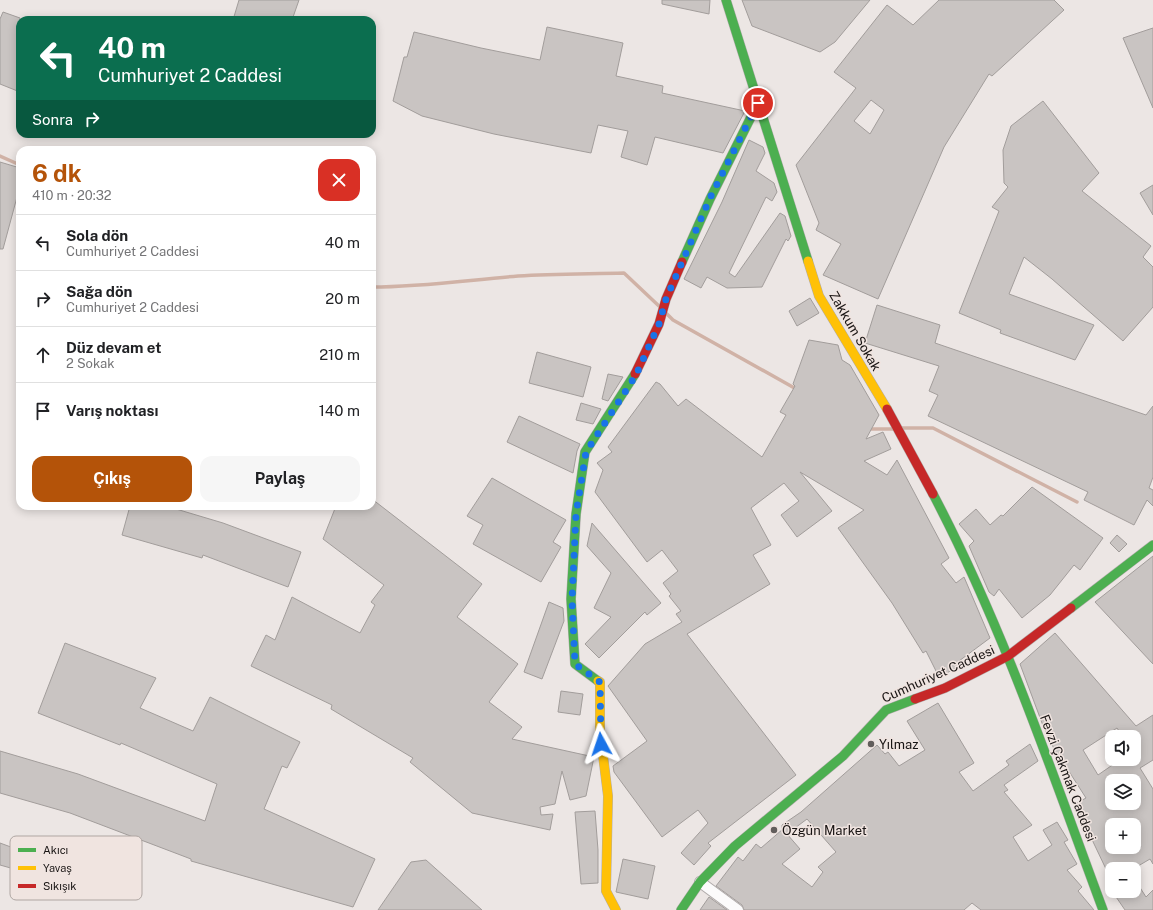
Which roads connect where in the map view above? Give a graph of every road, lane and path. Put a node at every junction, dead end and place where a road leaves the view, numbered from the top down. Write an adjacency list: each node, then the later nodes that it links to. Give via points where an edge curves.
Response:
1 (726, 0): 2 (street, Zakkum Sokak)
2 (758, 103): 4 (street, Zakkum Sokak, via 819,296 901,433 958,544); 6 (street, via 710,198 636,375 586,452 576,514 572,600 575,664 600,682 600,731 608,796 606,891)
3 (1153, 545): 4 (street, Cumhuriyet Caddesi)
4 (1008, 656): 5 (street, Cumhuriyet Caddesi, via 945,688 886,710 843,756 735,846); 9 (street, Fevzi Çakmak Caddesi)
5 (700, 882): 7 (street, Cumhuriyet Caddesi); 8 (street)
6 (616, 910)
7 (681, 910)
8 (738, 910)
9 (1103, 910)

